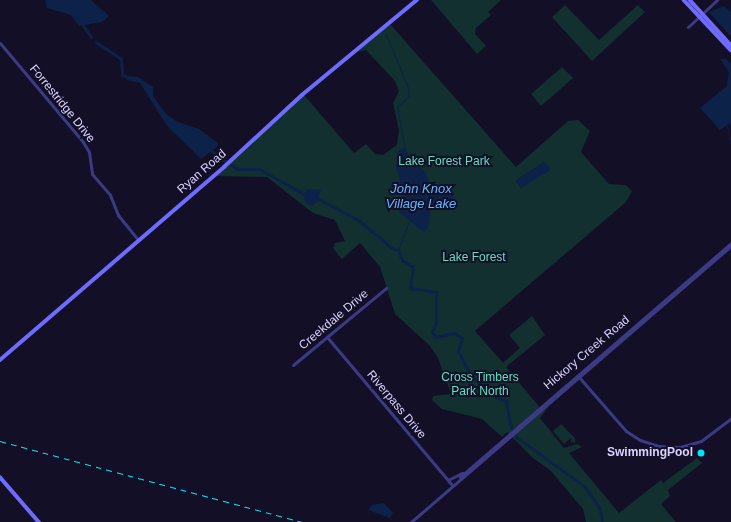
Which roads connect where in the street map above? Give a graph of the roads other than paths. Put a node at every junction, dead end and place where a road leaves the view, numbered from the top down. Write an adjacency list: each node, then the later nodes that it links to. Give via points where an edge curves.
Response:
1 (417, 0): 10 (main road, Ryan Road, via 302,95 224,167)
2 (684, 0): 5 (main road)
3 (690, 0): 5 (main road)
4 (717, 0): 5 (street)
5 (701, 15): 6 (street); 8 (main road); 9 (main road)
6 (688, 27)
7 (0, 43): 10 (street, Forrestridge Drive, via 86,146 92,174 110,195 118,215)
8 (731, 45)
9 (731, 50)
10 (138, 240): 15 (main road, Ryan Road)
11 (731, 243): 17 (street, Hickory Creek Road)
12 (731, 246): 17 (street, Hickory Creek Road)
13 (386, 288): 14 (street, Creekdale Drive)
14 (327, 337): 16 (street, Creekdale Drive); 22 (street, Riverpass Drive)
15 (0, 360)
16 (293, 366)
17 (578, 376): 18 (street, via 623,428 634,437 655,445 674,448 693,443 707,437); 19 (street, Hickory Creek Road)
18 (731, 418)
19 (511, 433): 20 (street, Hickory Creek Road); 23 (street, Hickory Creek Road)
20 (465, 470): 22 (street); 23 (street, Hickory Creek Road)
21 (0, 477): 25 (main road)
22 (448, 480): 24 (street, Riverpass Drive)
23 (458, 480): 24 (street, Hickory Creek Road)
24 (452, 485): 26 (street, Hickory Creek Road)
25 (39, 522)
26 (411, 522)

